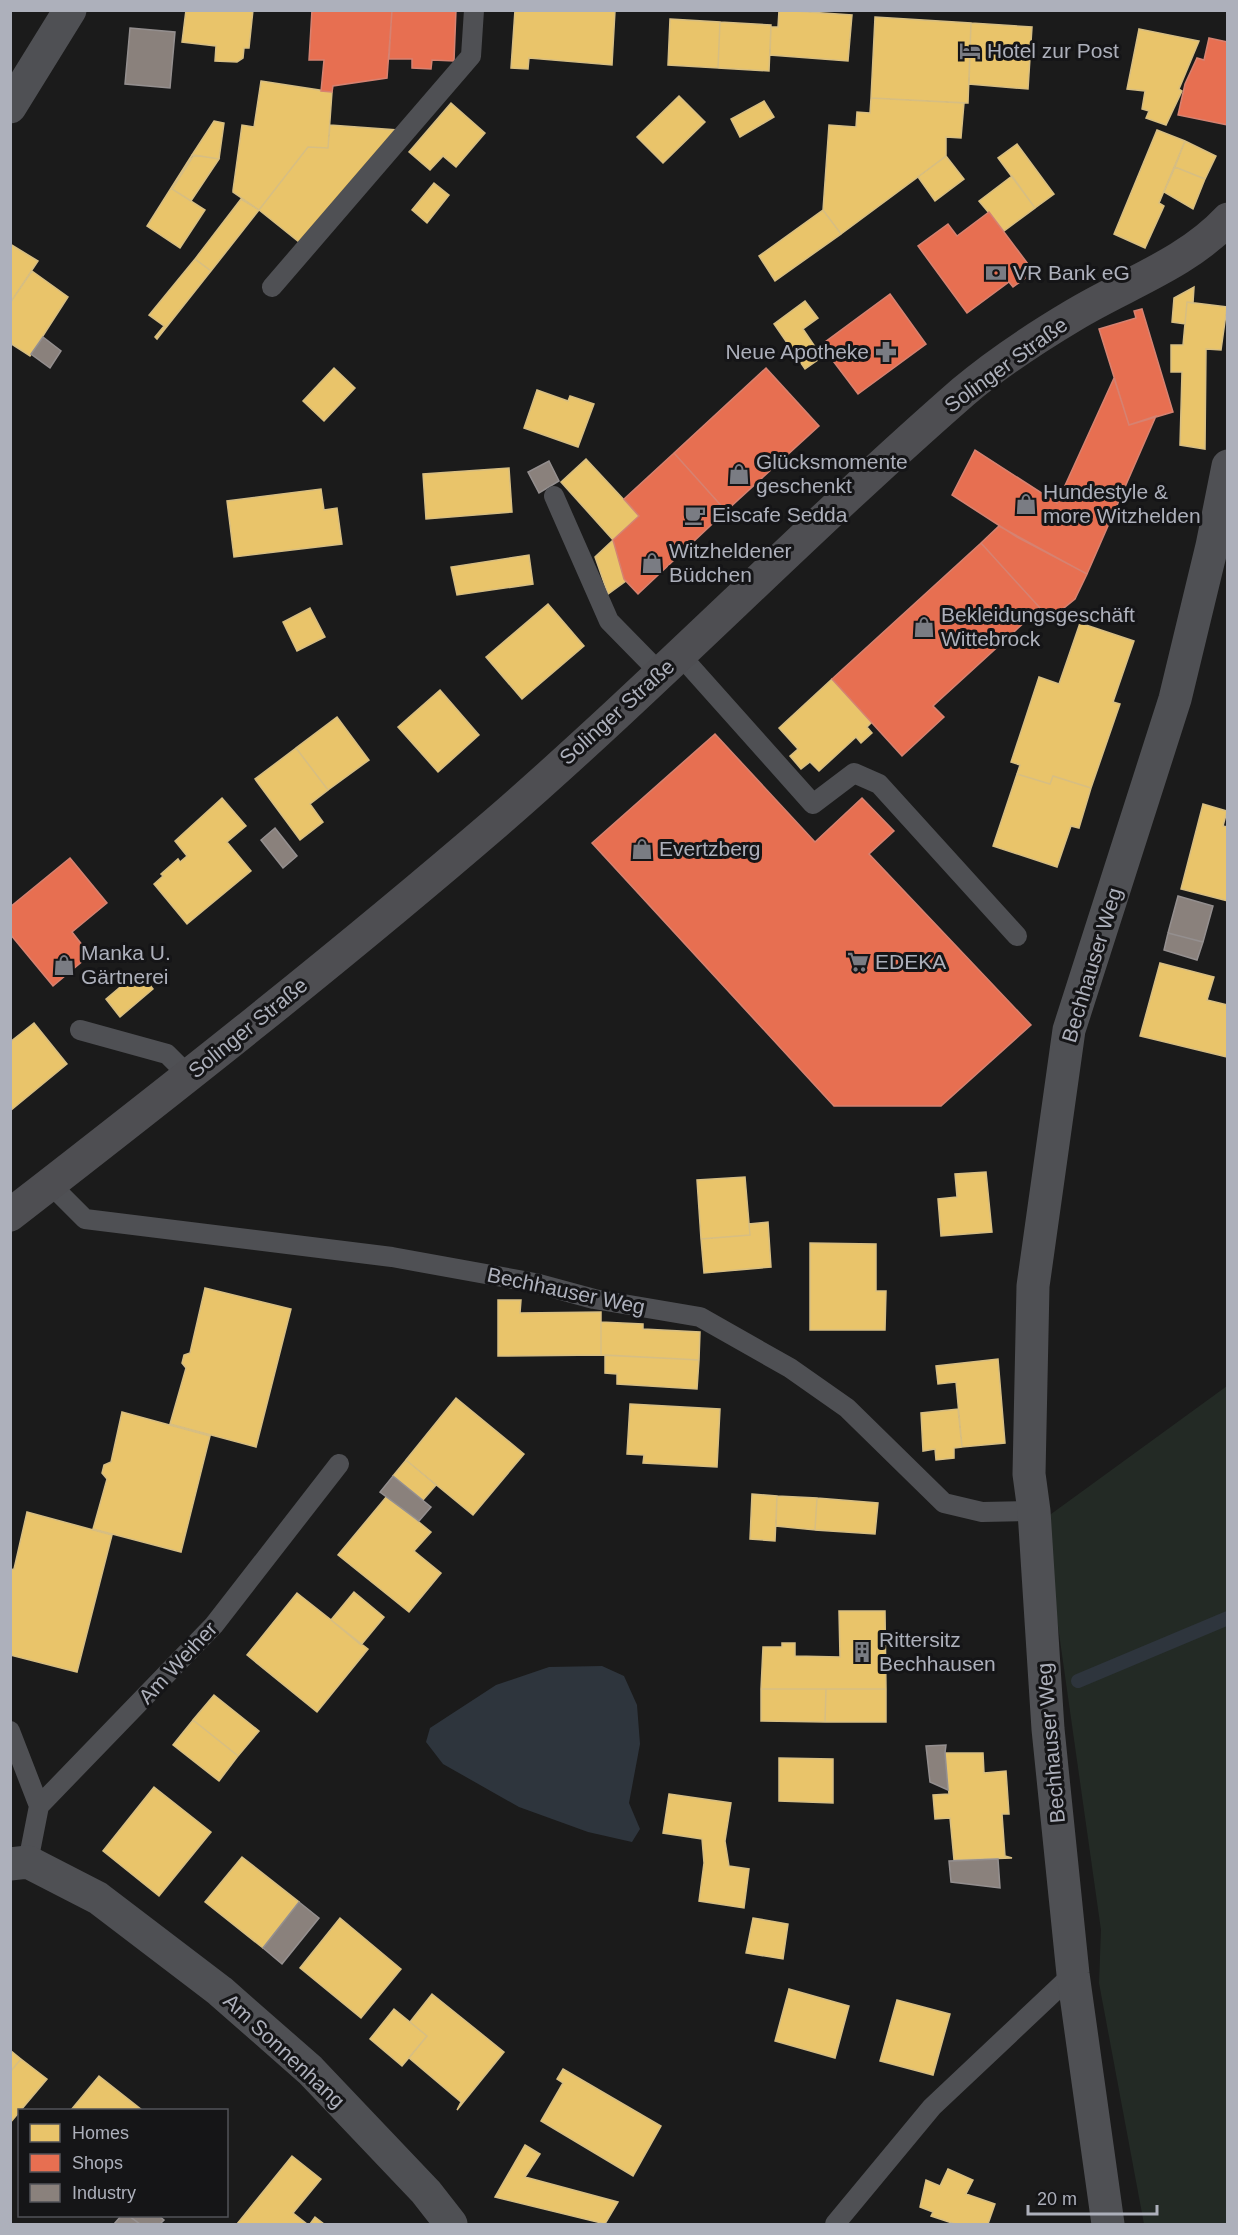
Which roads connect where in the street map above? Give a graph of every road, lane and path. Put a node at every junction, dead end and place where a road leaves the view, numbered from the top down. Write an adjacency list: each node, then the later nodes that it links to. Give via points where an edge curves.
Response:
1 (70, 10): 3 (street)
2 (474, 10): 5 (lane, via 471,56)
3 (10, 106)
4 (1226, 225): 8 (main road, Solinger Straße, via 1180,258 1074,315 973,384 896,451)
5 (272, 287)
6 (1227, 466): 15 (street, Bechhauser Weg, via 1175,699 1069,1030 1033,1286 1029,1474)
7 (554, 496): 8 (lane, via 609,621)
8 (670, 664): 9 (lane, via 813,804 854,773 879,784); 11 (main road, Solinger Straße, via 499,820)
9 (1017, 936)
10 (80, 1030): 11 (lane, via 166,1054)
11 (189, 1076): 12 (main road, Solinger Straße)
12 (50, 1184): 13 (main road, Solinger Straße); 15 (lane, Bechhauser Weg, via 85,1219 393,1257 700,1317 790,1368 847,1408 944,1503 982,1512)
13 (10, 1215)
14 (339, 1464): 17 (lane, Am Weiher, via 214,1625)
15 (1034, 1511): 19 (street, Bechhauser Weg, via 1048,1730)
16 (10, 1731): 17 (lane)
17 (39, 1806): 18 (lane)
18 (19, 1863): 20 (street, Am Sonnenhang, via 98,1898 220,1991 310,2070 426,2192)
19 (1073, 1974): 21 (lane, via 932,2107); 22 (street, Bechhauser Weg)
20 (451, 2224)
21 (835, 2224)
22 (1108, 2224)

